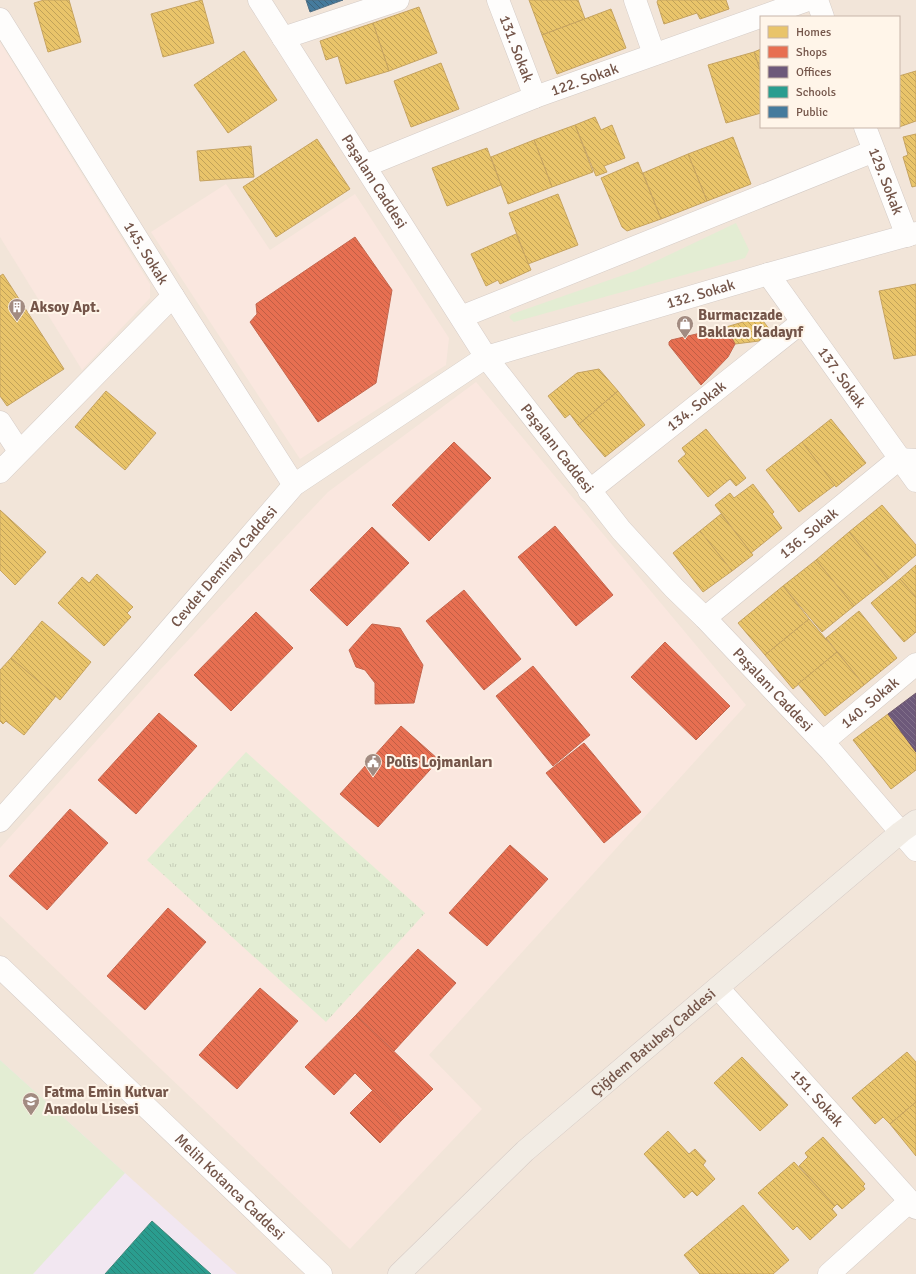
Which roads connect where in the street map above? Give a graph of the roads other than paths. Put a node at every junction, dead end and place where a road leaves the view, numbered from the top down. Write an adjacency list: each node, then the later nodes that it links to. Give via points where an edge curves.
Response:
1 (259, 0): 11 (street, Paşalanı Caddesi)
2 (398, 0): 11 (street)
3 (498, 0): 13 (street, 131. Sokak)
4 (635, 0): 12 (street)
5 (808, 0): 7 (street, 122. Sokak)
6 (817, 0): 8 (street)
7 (762, 16)
8 (823, 16)
9 (760, 17): 12 (street, 122. Sokak)
10 (0, 19): 19 (street, 145. Sokak)
11 (283, 38): 16 (street, Paşalanı Caddesi)
12 (654, 54): 13 (street, 122. Sokak)
13 (535, 97): 16 (street, 122. Sokak)
14 (865, 128): 15 (street, 129. Sokak)
15 (874, 151): 17 (street, 129. Sokak); 20 (street)
16 (365, 166): 20 (street, Paşalanı Caddesi)
17 (912, 234): 18 (street, 132. Sokak)
18 (768, 274): 21 (street, 137. Sokak); 22 (street, 132. Sokak)
19 (173, 296): 24 (street); 28 (street, 145. Sokak)
20 (461, 317): 22 (street, Paşalanı Caddesi)
21 (802, 322): 25 (street, 137. Sokak); 29 (street, 134. Sokak)
22 (486, 357): 28 (street, Cevdet Demiray Caddesi); 29 (street, Paşalanı Caddesi)
23 (0, 422): 24 (street)
24 (19, 452): 26 (street)
25 (907, 460): 27 (street, 137. Sokak); 30 (street, 136. Sokak)
26 (0, 472)
27 (916, 481)
28 (294, 485): 33 (street, Cevdet Demiray Caddesi)
29 (590, 490): 30 (street, Paşalanı Caddesi, via 621,530)
30 (705, 618): 32 (street, Paşalanı Caddesi)
31 (916, 664): 32 (street, 140. Sokak)
32 (823, 742): 34 (street, Paşalanı Caddesi)
33 (0, 821)
34 (908, 826): 35 (street, Paşalanı Caddesi); 37 (main road, Çiğdem Batubey Caddesi)
35 (916, 850)
36 (0, 967): 39 (street, Melih Kotanca Caddesi)
37 (718, 988): 38 (street, 151. Sokak); 40 (main road, Çiğdem Batubey Caddesi, via 525,1151)
38 (913, 1205): 41 (street)
39 (321, 1274)
40 (399, 1274)
41 (829, 1274)

